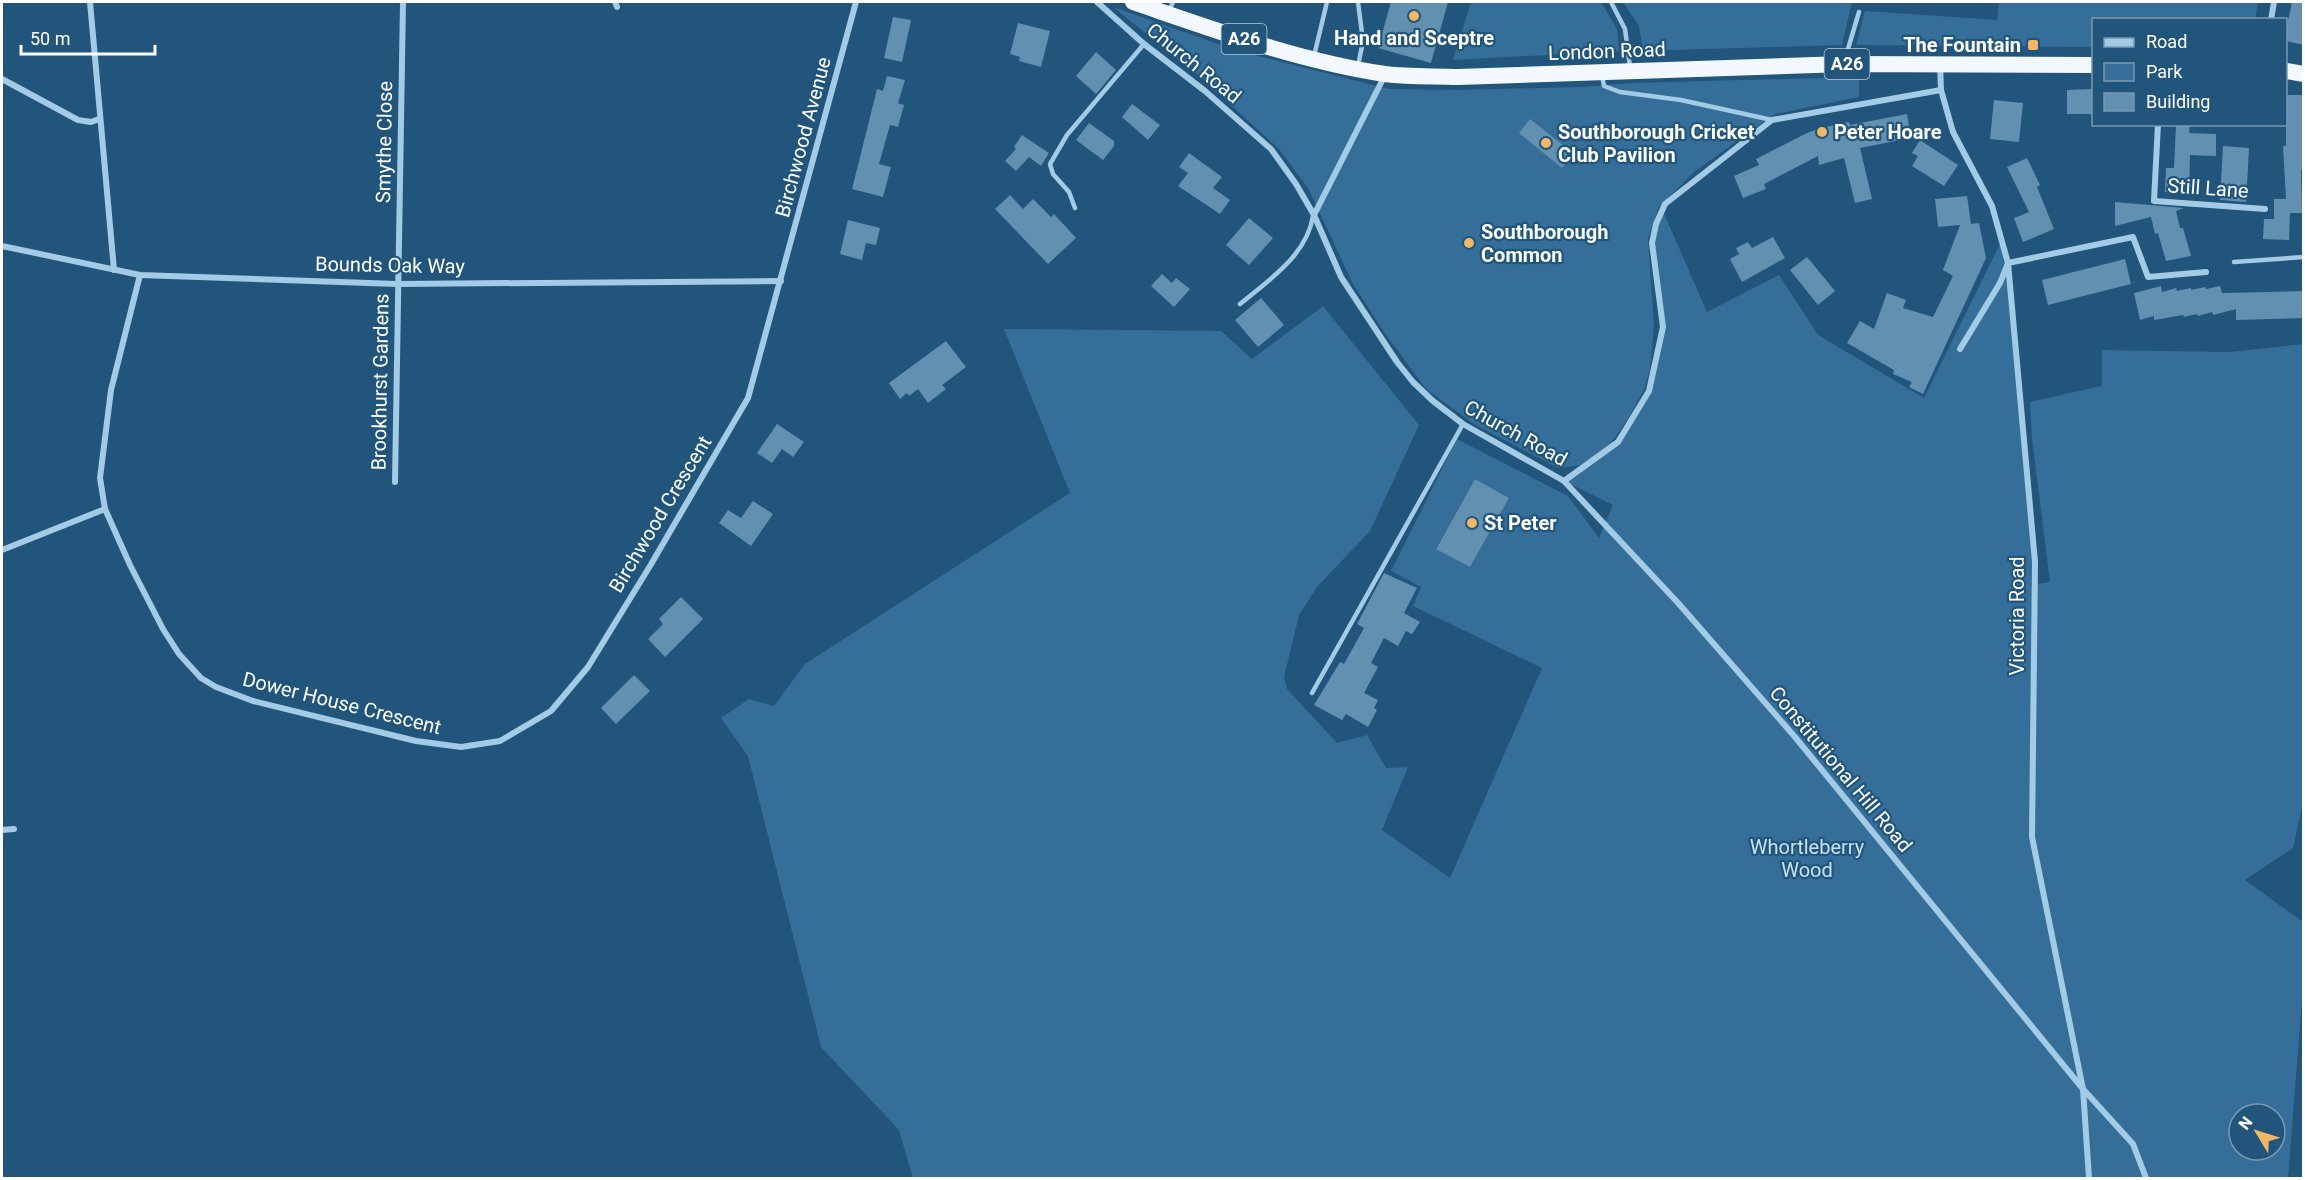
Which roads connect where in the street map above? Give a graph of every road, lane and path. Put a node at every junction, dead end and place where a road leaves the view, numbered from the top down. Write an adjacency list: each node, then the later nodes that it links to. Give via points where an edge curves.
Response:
1 (90, 2): 26 (street)
2 (403, 2): 40 (street, Smythe Close)
3 (856, 2): 39 (street, Birchwood Avenue)
4 (1097, 2): 13 (street, Church Road)
5 (1133, 2): 10 (highway, London Road / A26)
6 (1327, 2): 14 (lane)
7 (1358, 2): 18 (lane, via 1363,41)
8 (1611, 2): 20 (lane, via 1625,28)
9 (2274, 2): 12 (street)
10 (1170, 8): 14 (highway, London Road / A26, via 1200,26)
11 (1859, 12): 15 (lane)
12 (2271, 18)
13 (1143, 44): 29 (lane, via 1067,135 1050,164); 31 (street, Church Road, via 1271,149)
14 (1313, 59): 18 (highway, London Road / A26)
15 (1844, 64): 16 (highway, London Road / A26); 20 (highway, London Road / A26)
16 (1940, 64): 17 (highway, London Road / A26); 25 (street, Victoria Road)
17 (2092, 65)
18 (1357, 69): 22 (highway, London Road / A26)
19 (2287, 70): 23 (highway)
20 (1630, 71): 21 (highway, London Road / A26)
21 (1602, 72): 22 (highway, London Road / A26, via 1458,77); 27 (lane, via 1604,86 1620,92 1681,100)
22 (1386, 74): 31 (street)
23 (2304, 74)
24 (2, 79): 26 (street, via 78,120)
25 (1941, 90): 27 (street, Church Road); 35 (street, Victoria Road, via 1953,132 1992,206)
26 (99, 119): 36 (street)
27 (1772, 120): 44 (street, Church Road, via 1662,209 1652,243 1663,327 1649,391 1618,442)
28 (2158, 126): 30 (street, Still Lane, via 2154,201)
29 (1075, 208)
30 (2265, 209)
31 (1314, 215): 41 (lane, via 1305,242); 43 (street, Church Road, via 1341,277 1398,362 1433,401)
32 (2, 246): 36 (street, Bounds Oak Way)
33 (2304, 257): 34 (lane)
34 (2234, 262)
35 (2008, 263): 37 (street, via 2133,237 2148,277); 42 (street); 52 (street, Victoria Road, via 2035,562 2032,837)
36 (114, 270): 38 (street, Bounds Oak Way)
37 (2206, 272)
38 (140, 274): 40 (street, Bounds Oak Way); 46 (street, Dower House Crescent, via 111,390 100,478)
39 (781, 281): 40 (street, Bounds Oak Way); 49 (street, Birchwood Crescent, via 748,398 650,566 588,667 551,711)
40 (397, 284): 45 (street, Brookhurst Gardens)
41 (1240, 304)
42 (1960, 349)
43 (1463, 424): 44 (street, Church Road); 48 (lane)
44 (1564, 481): 52 (street, Constitutional Hill Road, via 1795,737)
45 (395, 482)
46 (105, 510): 47 (street); 49 (street, Dower House Crescent, via 163,629 179,654 201,678 216,687 253,701 416,741 461,747 500,741)
47 (2, 550)
48 (1312, 693)
49 (516, 733)
50 (14, 829): 51 (street)
51 (2, 830)
52 (2083, 1089): 53 (street, Victoria Road); 54 (street, Constitutional Hill Road, via 2133,1144)
53 (2089, 1179)
54 (2146, 1179)

